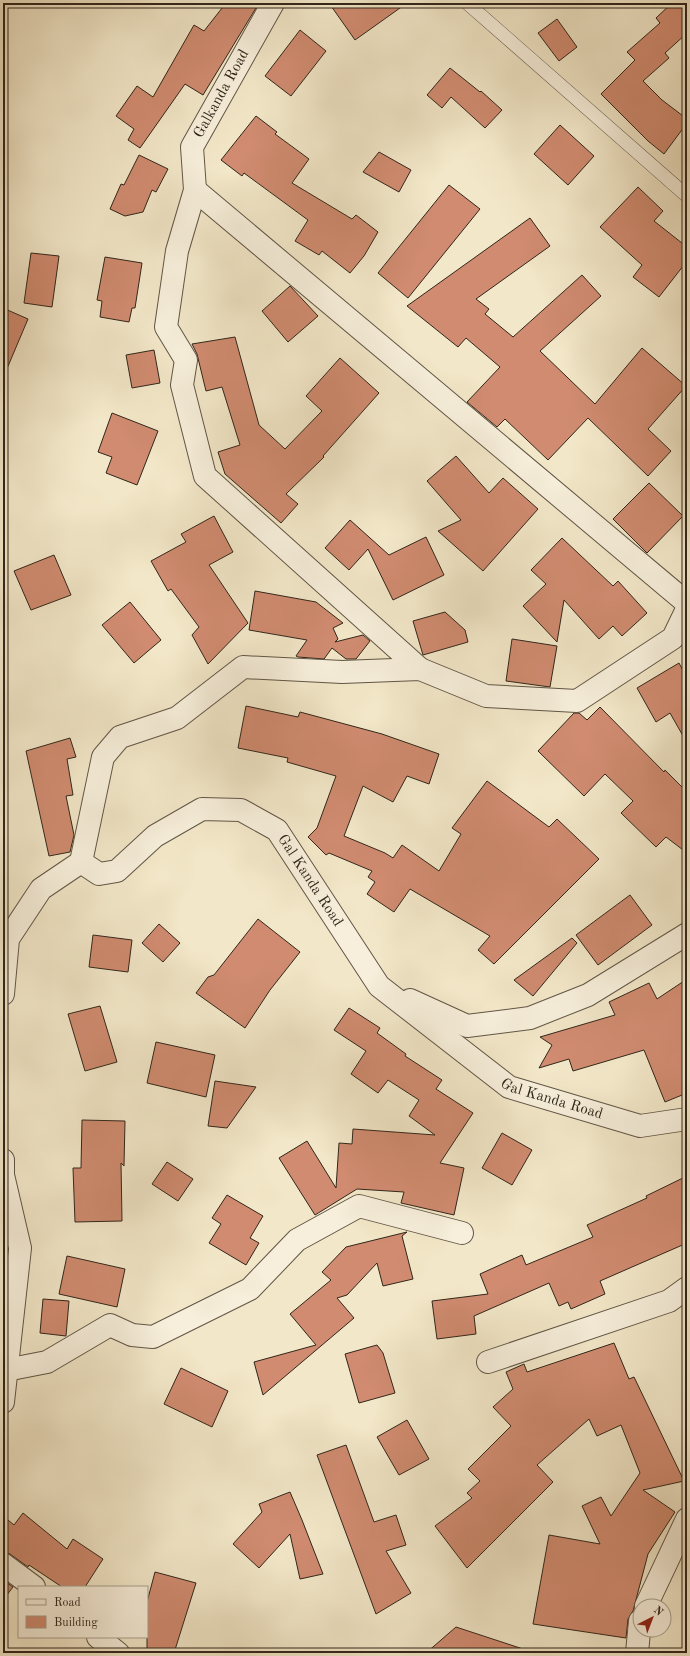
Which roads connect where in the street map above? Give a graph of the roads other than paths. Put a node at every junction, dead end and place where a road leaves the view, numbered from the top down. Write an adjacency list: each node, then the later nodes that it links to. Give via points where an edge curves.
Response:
1 (273, 3): 3 (street, Galkanda Road, via 192,147)
2 (468, 3): 4 (lane)
3 (195, 190): 5 (street); 7 (street, via 177,251 166,327 186,360 182,385 205,476)
4 (687, 196)
5 (687, 603)
6 (687, 609): 7 (street, via 673,638 577,701 486,696)
7 (420, 670): 8 (street, via 342,672 243,667 177,718 120,737 103,757)
8 (81, 862): 10 (street, Gal Kanda Road, via 99,874 118,872 154,836 202,809 241,810 277,830); 11 (street, via 41,889 8,939)
9 (687, 934): 10 (street, via 588,995 530,1018 467,1026)
10 (379, 986): 12 (street, Gal Kanda Road, via 509,1087 640,1126)
11 (3, 994)
12 (687, 1118)
13 (3, 1160): 17 (street, via 3,1175 20,1248)
14 (462, 1233): 17 (street, via 359,1206 298,1240 250,1289 153,1337 132,1335 110,1325 47,1362)
15 (687, 1288): 16 (street, via 669,1301)
16 (488, 1362)
17 (6, 1370): 18 (street)
18 (3, 1402)
19 (687, 1518): 22 (street)
20 (3, 1564): 21 (street)
21 (33, 1586)
22 (650, 1598)
23 (99, 1638): 25 (street)
24 (638, 1638): 26 (street)
25 (118, 1653)
26 (637, 1653)

